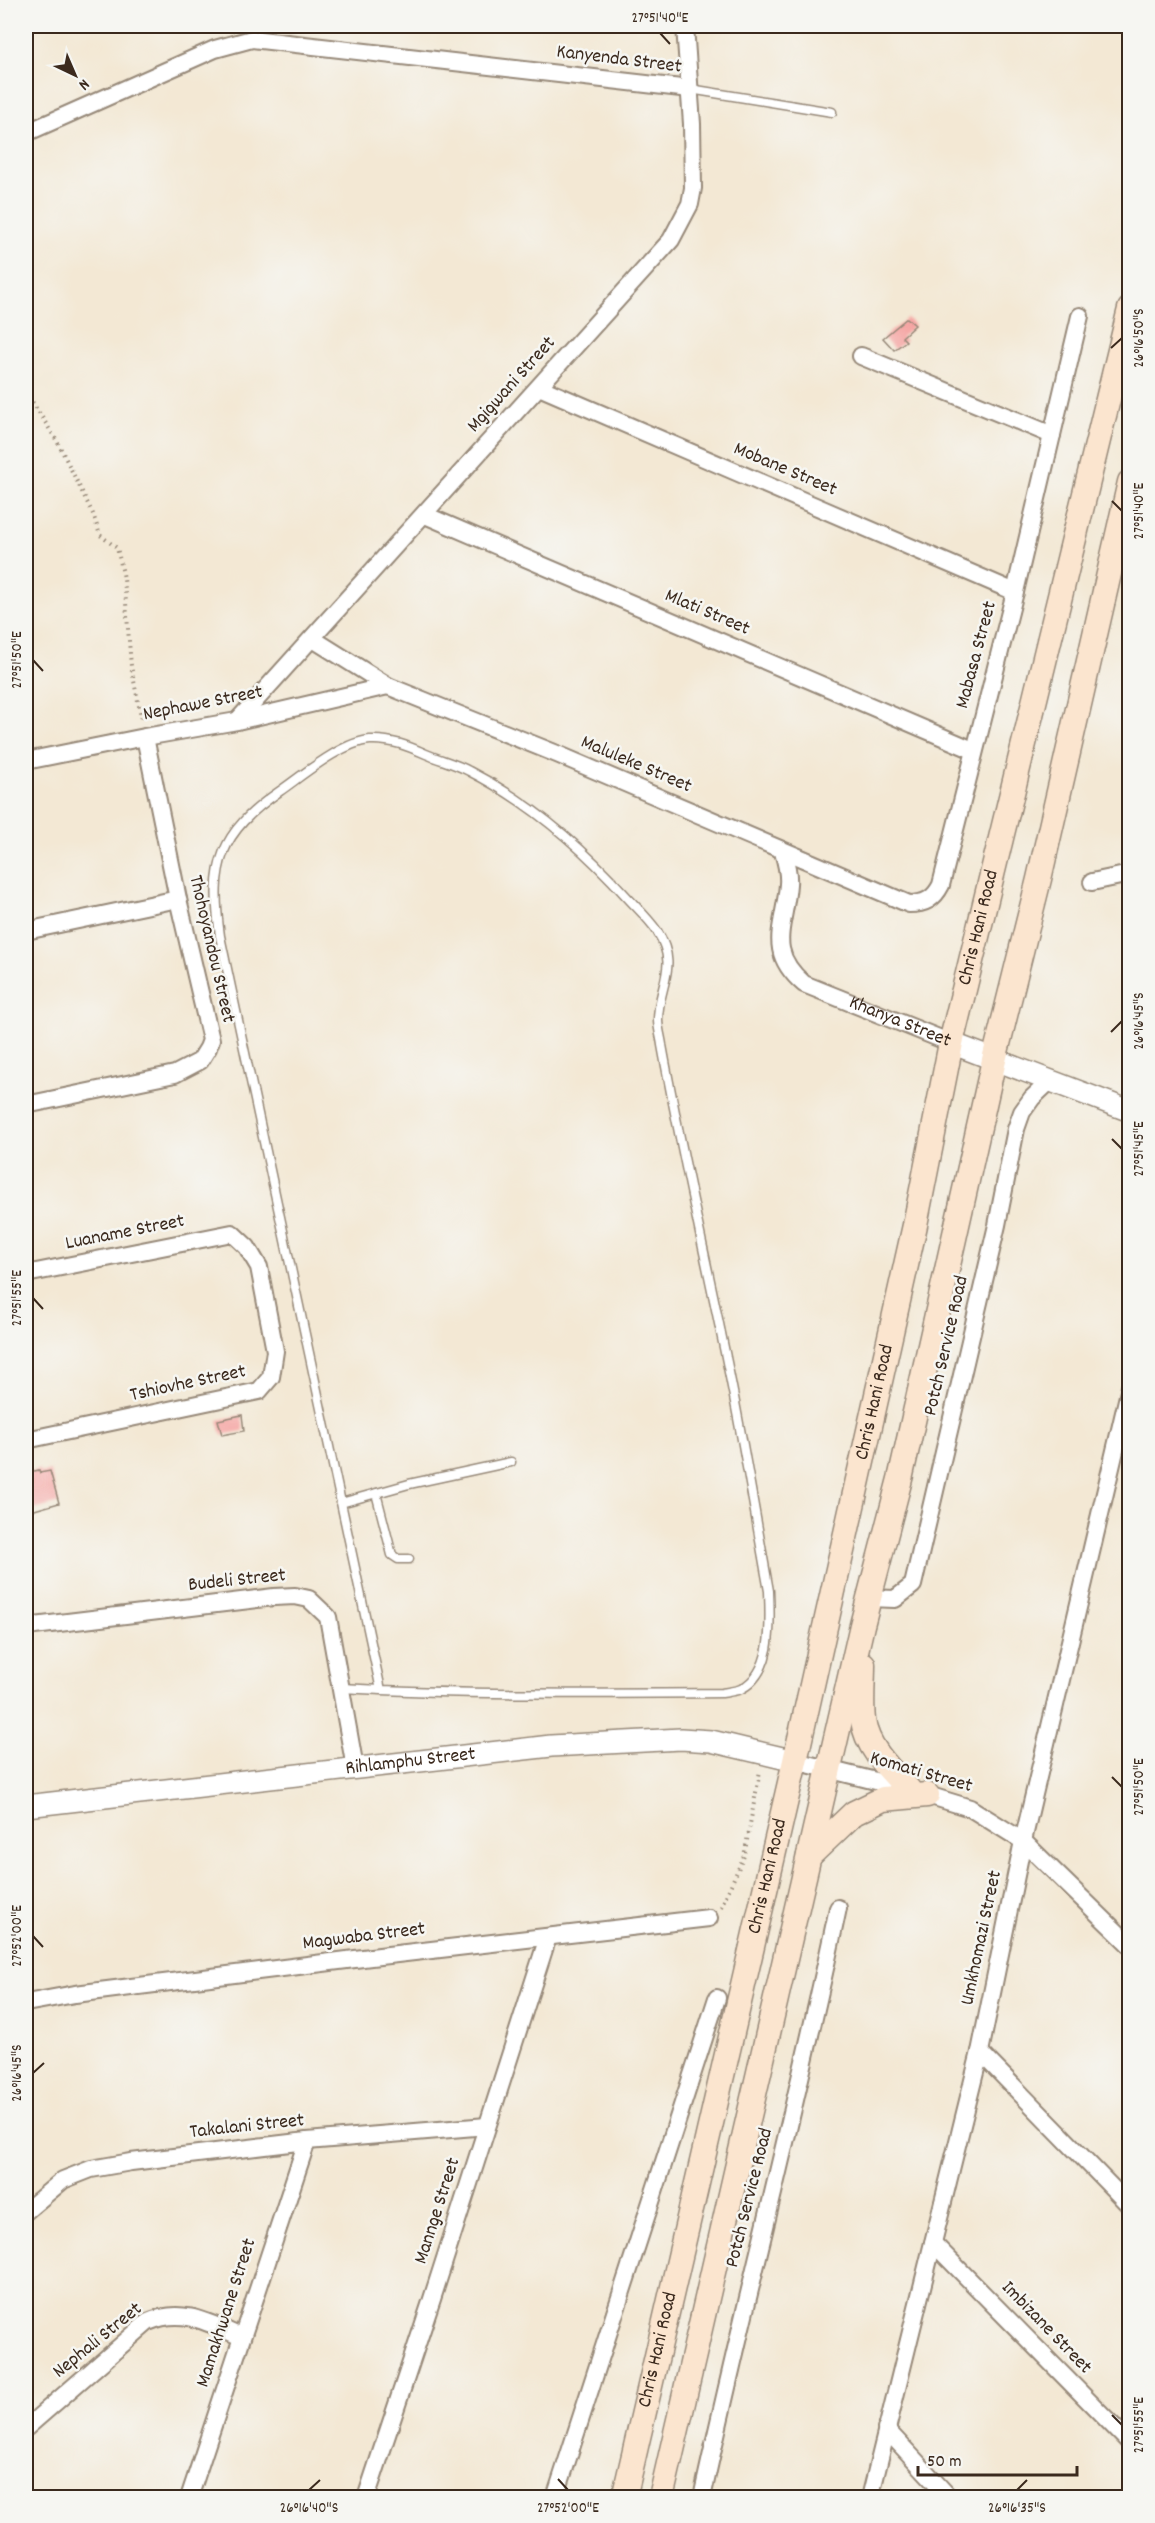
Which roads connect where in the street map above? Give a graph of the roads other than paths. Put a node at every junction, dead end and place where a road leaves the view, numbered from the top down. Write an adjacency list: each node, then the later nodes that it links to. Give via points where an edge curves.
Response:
1 (685, 26): 2 (street, Mgigwani Street)
2 (690, 89): 3 (lane); 4 (street, Kanyenda Street, via 252,39 215,49); 8 (street, Mgigwani Street, via 693,188 684,218 671,240)
3 (832, 112)
4 (26, 133)
5 (1130, 309): 25 (main road, Chris Hani Road)
6 (1080, 316): 9 (street, Mabasa Street)
7 (861, 356): 9 (street)
8 (539, 387): 11 (street, Mgigwani Street); 12 (street, Mobane Street)
9 (1052, 435): 12 (street, Mabasa Street)
10 (1130, 482): 26 (main road, Chris Hani Road)
11 (425, 514): 13 (street, Mgigwani Street); 17 (street, Mlati Street)
12 (1015, 592): 17 (street, Mabasa Street)
13 (314, 639): 14 (street, Maluleke Street); 15 (street, Mgigwani Street)
14 (388, 686): 15 (street, Nephawe Street); 19 (street, Maluleke Street)
15 (237, 721): 16 (street, Nephawe Street)
16 (145, 737): 18 (street, Nephawe Street); 23 (street, Thohoyandou Street)
17 (974, 750): 22 (street, Mabasa Street)
18 (26, 761)
19 (783, 852): 22 (street, Maluleke Street, via 909,904 930,899); 25 (street, Khanya Street, via 789,883 780,953 794,975 804,984)
20 (1130, 874): 21 (street)
21 (1092, 882)
22 (941, 885)
23 (178, 899): 24 (street); 28 (street, Thohoyandou Street, via 211,1040 205,1054 192,1067 175,1074)
24 (26, 931)
25 (951, 1043): 26 (street, Khanya Street); 43 (main road, Chris Hani Road, via 915,1225)
26 (994, 1060): 27 (street, Khanya Street); 38 (main road, Chris Hani Road)
27 (1051, 1080): 29 (street, Khanya Street); 38 (street, Potch Service Road, via 1032,1098 1016,1129 913,1585 895,1599)
28 (26, 1104)
29 (1130, 1111)
30 (232, 1233): 31 (street, Luaname Street); 33 (street, Tshiovhe Street, via 254,1256 262,1280 275,1351 275,1364 265,1385 259,1391)
31 (26, 1274)
32 (1130, 1386): 48 (street, Umkhomazi Street)
33 (26, 1440)
34 (511, 1462): 35 (lane)
35 (376, 1493): 36 (lane); 37 (lane, via 392,1555)
36 (341, 1503): 42 (lane); 42 (lane, via 220,936 216,877 230,837 267,800 349,746 368,740 394,741 468,771 525,806 616,885 657,931 667,951 669,969 658,1020 735,1401 770,1591 770,1625 765,1654 754,1678 740,1689 722,1693 493,1695)
37 (409, 1559)
38 (870, 1598): 39 (main road, Chris Hani Road)
39 (862, 1625): 45 (main road, Chris Hani Road); 46 (main road, via 863,1722 886,1767)
40 (26, 1627): 41 (street, Budeli Street, via 295,1596 309,1599 328,1617)
41 (341, 1688): 42 (lane); 44 (street, Budeli Street)
42 (381, 1690)
43 (795, 1761): 44 (street, Rihlamphu Street, via 711,1741 681,1739 551,1746); 45 (street, Komati Street); 69 (main road, Chris Hani Road)
44 (356, 1768): 47 (street, Rihlamphu Street)
45 (828, 1770): 46 (street, Komati Street); 49 (main road, Chris Hani Road)
46 (917, 1792): 48 (street, Komati Street, via 970,1808); 49 (main road, via 883,1799 854,1813)
47 (26, 1806)
48 (1023, 1841): 53 (street, Komati Street); 56 (street, Umkhomazi Street)
49 (808, 1856): 70 (main road, Chris Hani Road)
50 (838, 1908): 71 (street, Potch Service Road, via 810,2044)
51 (709, 1918): 52 (street, Magwaba Street)
52 (548, 1937): 55 (street, Magwaba Street); 57 (street, Mannge Street)
53 (1126, 1938)
54 (717, 1998): 68 (street)
55 (26, 2003)
56 (980, 2052): 59 (street); 61 (street, Umkhomazi Street)
57 (487, 2126): 58 (street, Takalani Street); 67 (street, Mannge Street)
58 (307, 2141): 60 (street, Takalani Street, via 91,2169 63,2180); 62 (street, Mamakhwane Street)
59 (1130, 2206)
60 (26, 2211)
61 (933, 2243): 64 (street, Umkhomazi Street); 65 (street, Imbizane Street)
62 (241, 2337): 63 (street, Nephali Street, via 200,2318 175,2315 148,2322); 66 (street, Mamakhwane Street)
63 (26, 2428)
64 (886, 2429): 72 (street, Umkhomazi Street); 73 (street)
65 (1130, 2443)
66 (189, 2498)
67 (366, 2498)
68 (555, 2498)
69 (624, 2498)
70 (660, 2498)
71 (702, 2498)
72 (870, 2498)
73 (950, 2498)

